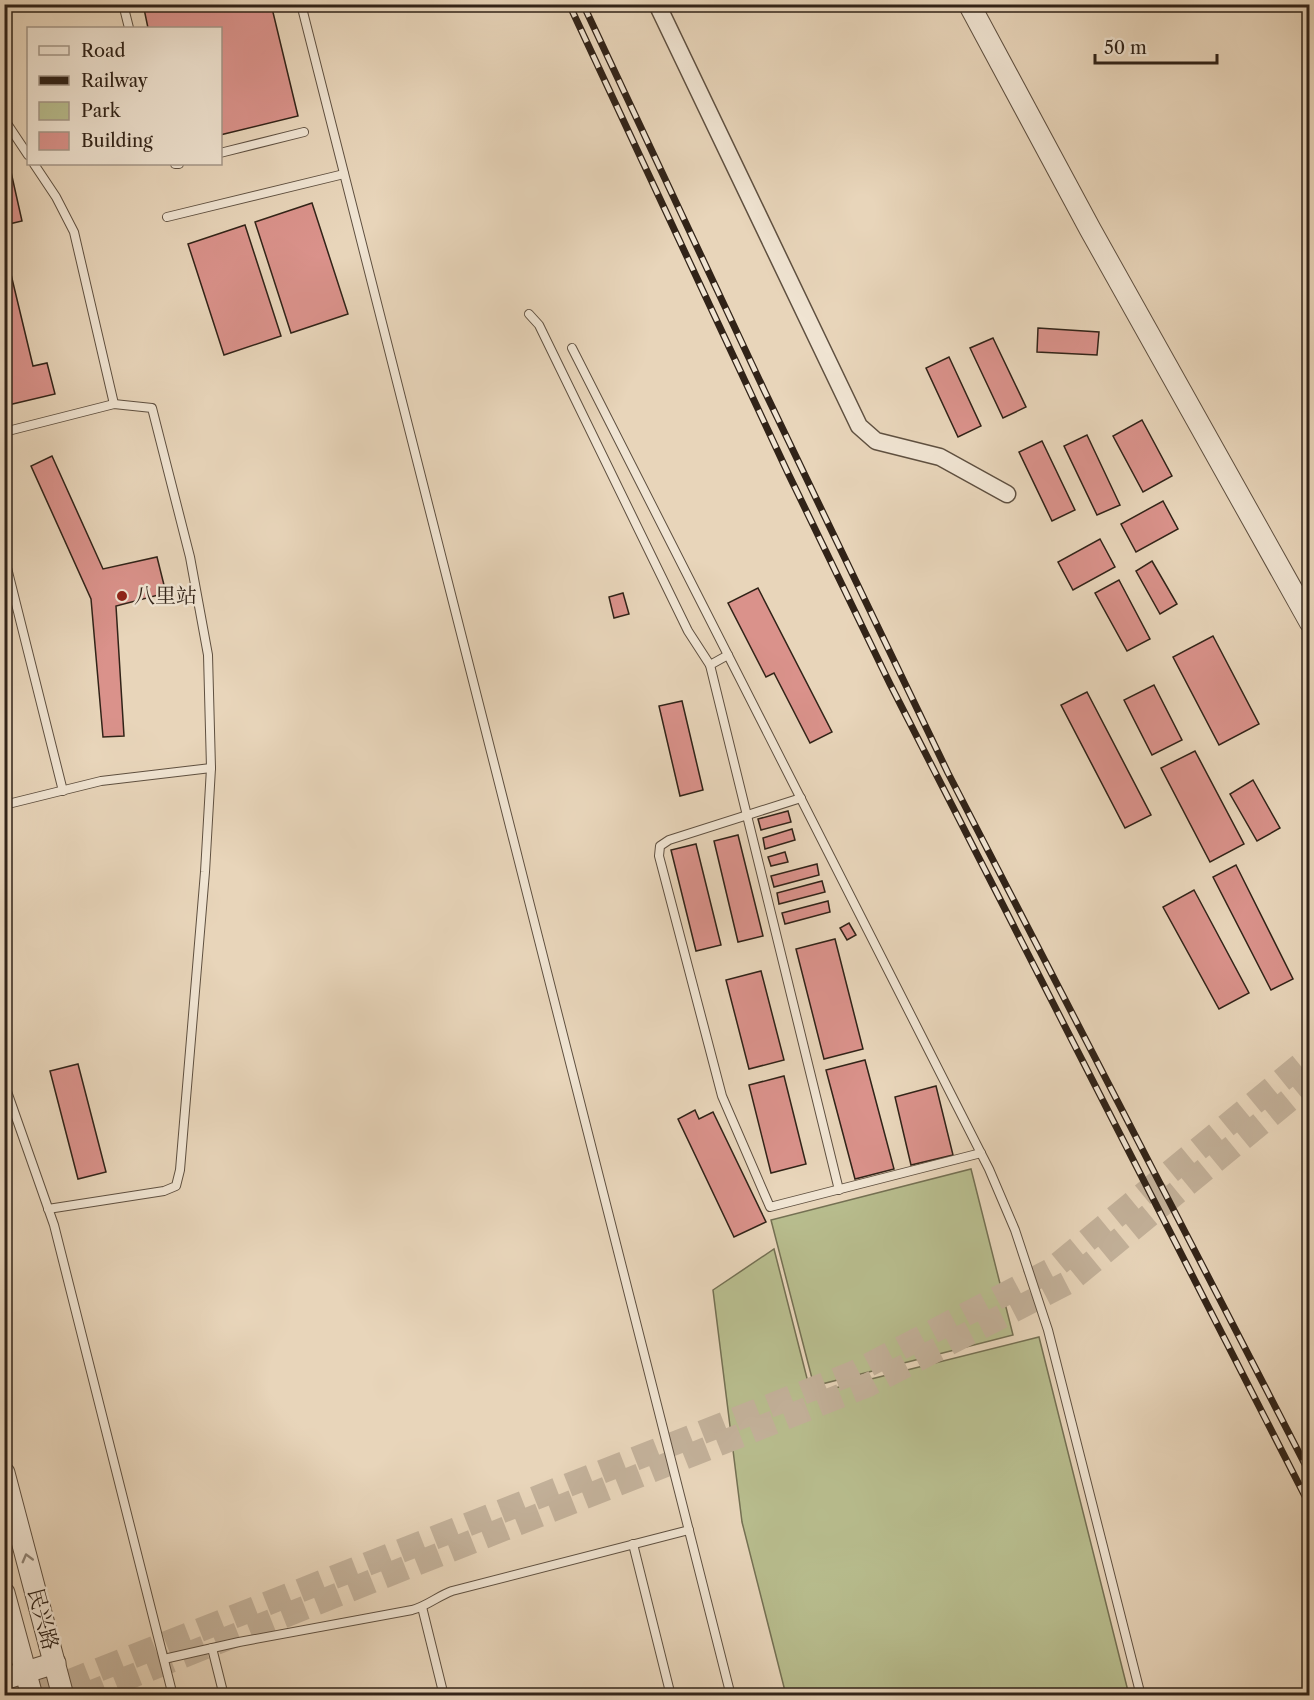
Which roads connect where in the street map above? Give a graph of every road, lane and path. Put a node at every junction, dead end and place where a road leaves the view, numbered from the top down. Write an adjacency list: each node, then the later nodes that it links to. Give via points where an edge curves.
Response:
1 (123, 4): 5 (lane)
2 (302, 4): 11 (lane)
3 (657, 4): 17 (street, via 859,426 876,441 940,457)
4 (969, 4): 19 (street)
5 (129, 27)
6 (4, 119): 9 (lane)
7 (304, 132): 8 (lane)
8 (222, 152)
9 (27, 154)
10 (35, 165): 15 (lane, via 74,232)
11 (344, 174): 12 (lane); 32 (lane)
12 (167, 217)
13 (529, 314): 21 (lane, via 539,325 688,631)
14 (572, 348): 20 (lane)
15 (114, 404): 16 (lane); 22 (lane, via 152,408 190,558 208,655)
16 (4, 432)
17 (1007, 494)
18 (4, 556): 23 (lane)
19 (1310, 622)
20 (728, 655): 21 (lane); 24 (lane)
21 (710, 664): 26 (lane)
22 (211, 768): 23 (lane, via 113,780); 30 (lane, via 176,1186)
23 (63, 791): 25 (lane)
24 (801, 798): 26 (lane); 28 (lane)
25 (4, 805)
26 (748, 816): 29 (lane); 29 (lane, via 669,840 660,846 659,856 722,1096 770,1207)
27 (4, 1083): 30 (lane)
28 (981, 1153): 29 (lane); 48 (lane, via 1015,1230 1048,1330)
29 (839, 1190)
30 (48, 1209): 37 (lane)
31 (4, 1473): 38 (street, 民兴路, one-way to 31)
32 (689, 1530): 33 (lane); 47 (lane)
33 (633, 1544): 35 (lane, via 452,1591); 46 (lane)
34 (4, 1593): 39 (street, 民兴路)
35 (422, 1607): 36 (lane); 45 (lane)
36 (212, 1648): 37 (lane); 44 (lane)
37 (164, 1659): 43 (lane)
38 (55, 1663): 39 (street); 42 (street, 民兴路)
39 (26, 1672): 40 (street); 41 (street, 民兴路)
40 (4, 1679)
41 (32, 1695)
42 (63, 1695)
43 (173, 1695)
44 (224, 1695)
45 (444, 1695)
46 (671, 1695)
47 (731, 1695)
48 (1141, 1695)

